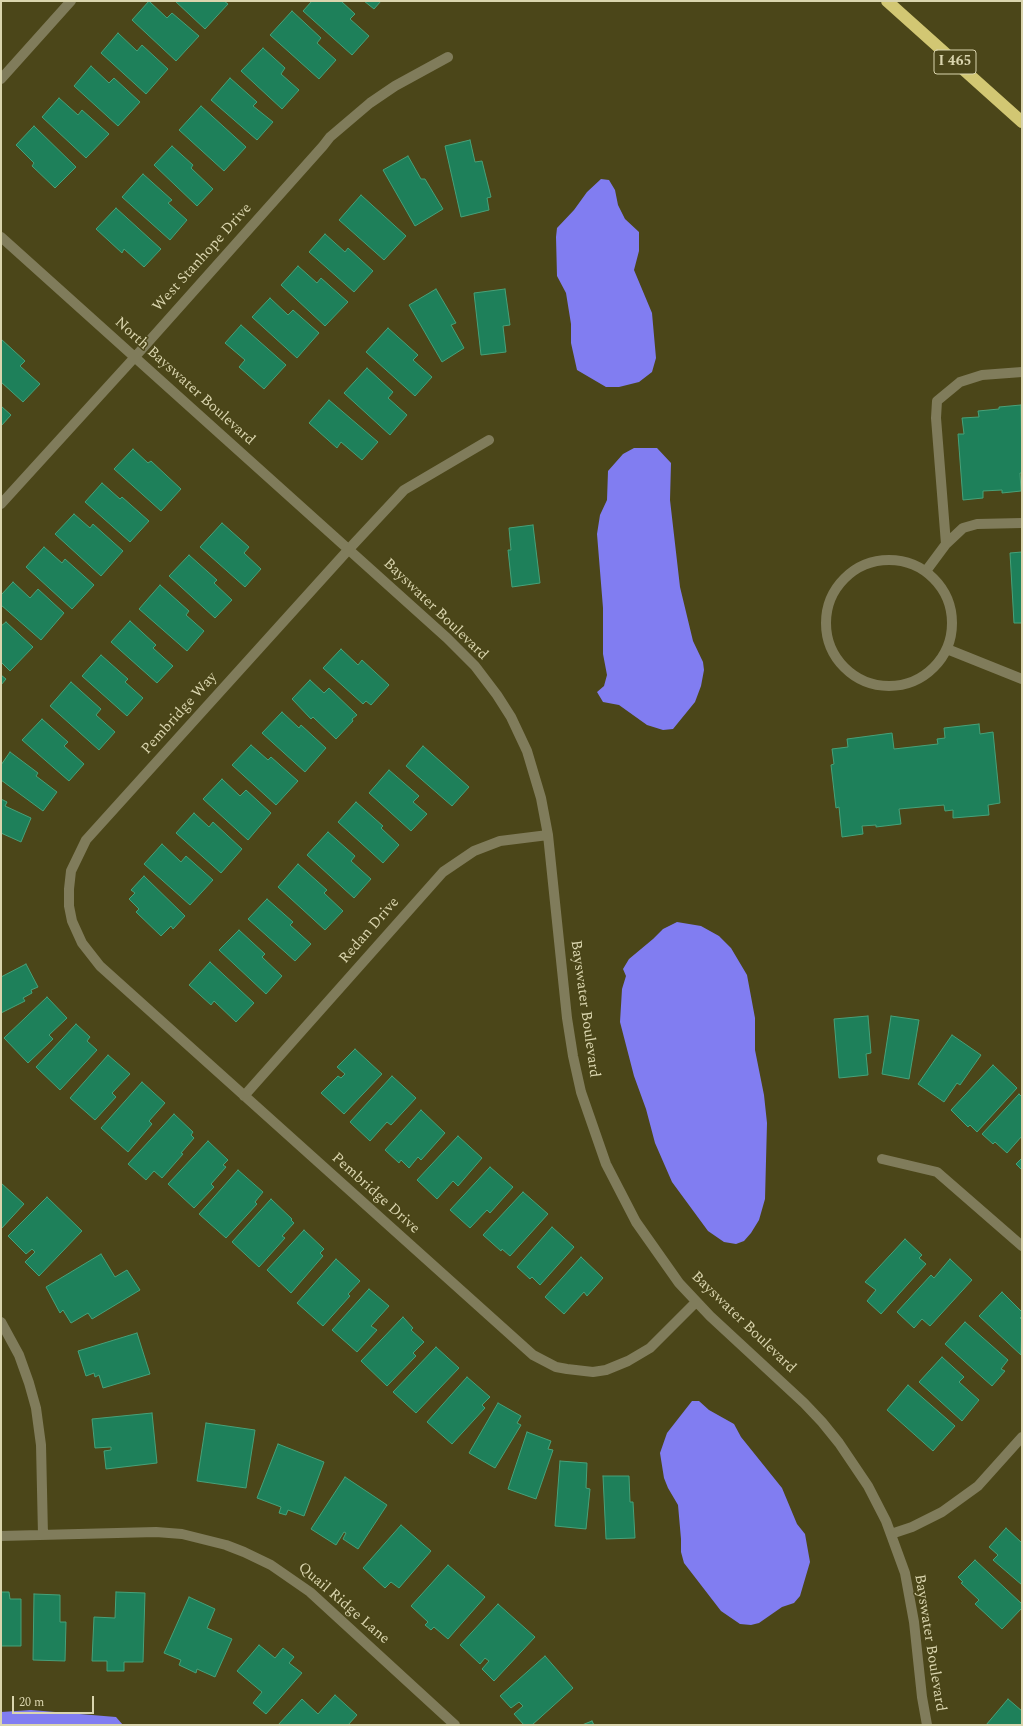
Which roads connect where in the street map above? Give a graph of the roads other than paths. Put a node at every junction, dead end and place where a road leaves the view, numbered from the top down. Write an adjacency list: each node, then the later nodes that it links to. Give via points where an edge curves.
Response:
1 (71, 1): 4 (street)
2 (887, 1): 5 (highway, I 465)
3 (448, 57): 7 (street, West Stanhope Drive, via 395,86 370,103 330,137)
4 (1, 79)
5 (1022, 122)
6 (1, 237): 7 (street, North Bayswater Boulevard)
7 (134, 358): 10 (street, West Stanhope Drive); 13 (street, North Bayswater Boulevard)
8 (1022, 372): 12 (street, via 982,375 960,382 937,401 936,418)
9 (489, 440): 13 (street, Pembridge Way, via 404,490)
10 (1, 504)
11 (1022, 523): 12 (street, via 977,524 963,528)
12 (946, 544): 14 (street)
13 (349, 549): 17 (street, Bayswater Boulevard, via 452,642 497,695 527,751 538,786); 18 (street, Pembridge Way, via 86,840 71,871)
14 (926, 571): 15 (street, via 941,586 950,606 952,628); 15 (street, via 908,561 887,559 866,563 849,573 835,589 827,608 825,628 830,649 842,666 858,679 878,685 898,686 918,679 935,666)
15 (947, 649): 16 (street)
16 (1022, 679)
17 (548, 835): 19 (street, Redan Drive, via 500,841 474,851 443,872); 22 (street, Bayswater Boulevard, via 567,1018 581,1092 597,1141 623,1199 650,1243)
18 (71, 915): 19 (street, Pembridge Drive, via 82,943 100,966)
19 (244, 1096): 22 (street, Pembridge Drive, via 523,1347 556,1366 592,1372 617,1366 650,1348)
20 (882, 1159): 21 (street, via 938,1172)
21 (1022, 1246)
22 (696, 1302): 25 (street, Bayswater Boulevard, via 804,1403 830,1431 862,1475)
23 (1, 1322): 26 (street, via 19,1355 36,1408 41,1445)
24 (1022, 1437): 25 (street, via 978,1486 942,1512)
25 (891, 1534): 29 (street, Bayswater Boulevard, via 909,1592)
26 (43, 1535): 27 (street, Quail Ridge Lane); 28 (street, Quail Ridge Lane, via 156,1532 182,1534 244,1552 271,1565 310,1592)
27 (1, 1536)
28 (455, 1725)
29 (927, 1725)

